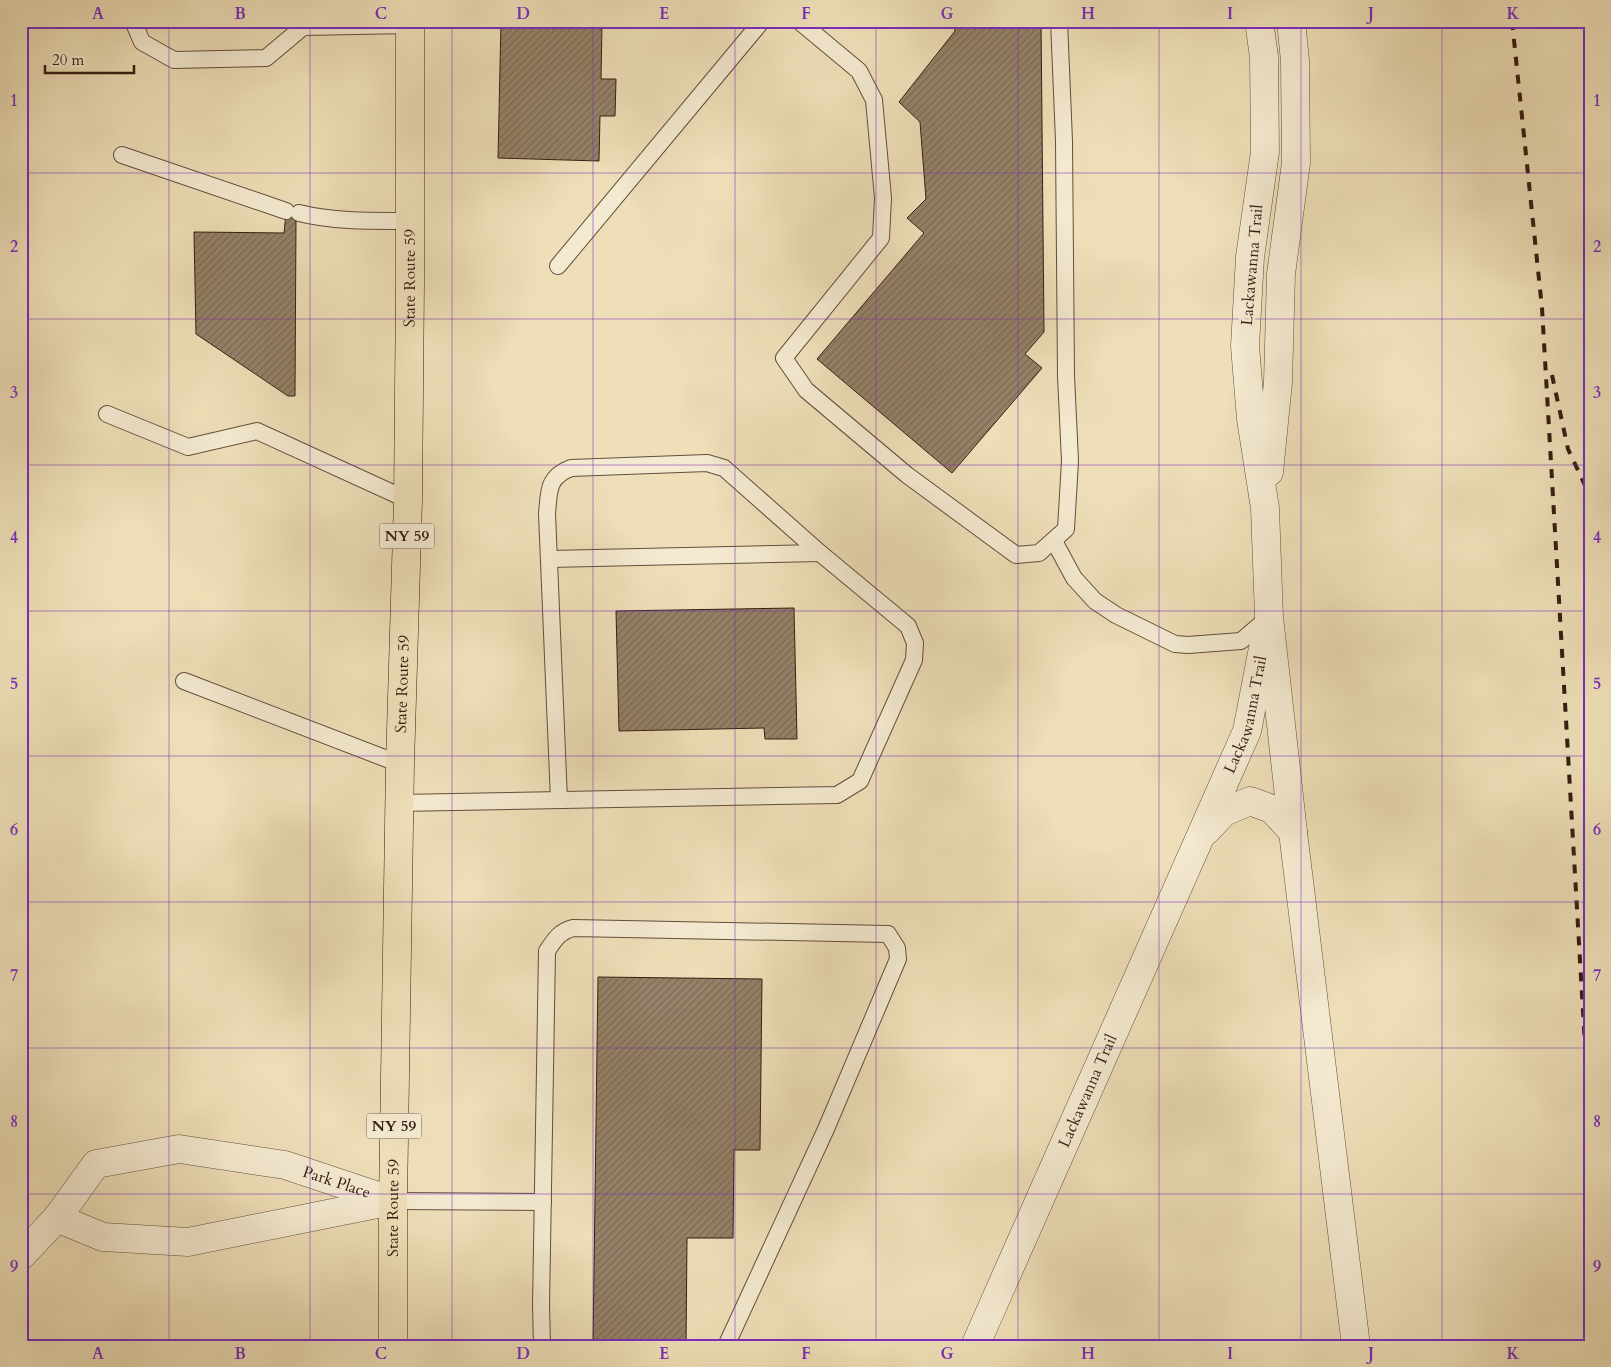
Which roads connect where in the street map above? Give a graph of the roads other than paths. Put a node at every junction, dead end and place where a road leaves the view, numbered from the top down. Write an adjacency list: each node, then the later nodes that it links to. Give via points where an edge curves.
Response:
1 (133, 21): 8 (lane, via 142,42 174,60 266,58)
2 (762, 21): 11 (lane)
3 (799, 21): 15 (lane, via 859,71 874,100 884,198 881,238 784,358 806,390 907,476 997,543 1016,555 1039,553)
4 (1059, 21): 15 (lane, via 1070,461 1066,529)
5 (1259, 21): 14 (street, Lackawanna Trail, via 1264,57 1265,152 1250,257 1245,346 1251,419)
6 (1290, 21): 14 (street, Lackawanna Trail, via 1295,61 1296,163 1281,274 1278,382)
7 (410, 23): 8 (lane); 10 (main road, State Route 59 / NY 59)
8 (303, 24)
9 (122, 155): 10 (lane, via 318,218)
10 (410, 221): 13 (main road, State Route 59 / NY 59)
11 (558, 266)
12 (107, 414): 13 (lane, via 188,447 257,431)
13 (408, 500): 20 (main road, State Route 59 / NY 59)
14 (1265, 508): 18 (street, Lackawanna Trail)
15 (1054, 541): 18 (lane, via 1074,578 1095,601 1175,644 1241,641)
16 (820, 553): 17 (lane); 17 (lane, via 724,468 707,464 571,468 560,472 549,488); 21 (lane, via 908,626 915,643 914,660 860,781 836,795)
17 (549, 559): 21 (lane)
18 (1269, 617): 23 (street, Lackawanna Trail); 24 (street, Lackawanna Trail, via 1247,731)
19 (184, 681): 20 (lane)
20 (400, 764): 22 (main road, State Route 59 / NY 59)
21 (559, 800): 22 (lane)
22 (399, 803): 25 (main road, State Route 59 / NY 59)
23 (1293, 832): 24 (street, Lackawanna Trail, via 1272,809 1250,801 1224,812); 33 (street, Lackawanna Trail)
24 (1200, 836): 32 (street, Lackawanna Trail)
25 (392, 1201): 26 (lane); 27 (street, Park Place, via 188,1242 103,1237); 27 (street, Park Place, via 285,1165 180,1149 96,1164); 29 (main road, State Route 59 / NY 59)
26 (542, 1202): 30 (lane); 31 (lane, via 547,951 563,931 573,928 888,934 897,948 898,959 826,1129)
27 (57, 1218): 28 (street, Park Place)
28 (21, 1256)
29 (393, 1346)
30 (542, 1346)
31 (726, 1346)
32 (975, 1346)
33 (1356, 1346)

